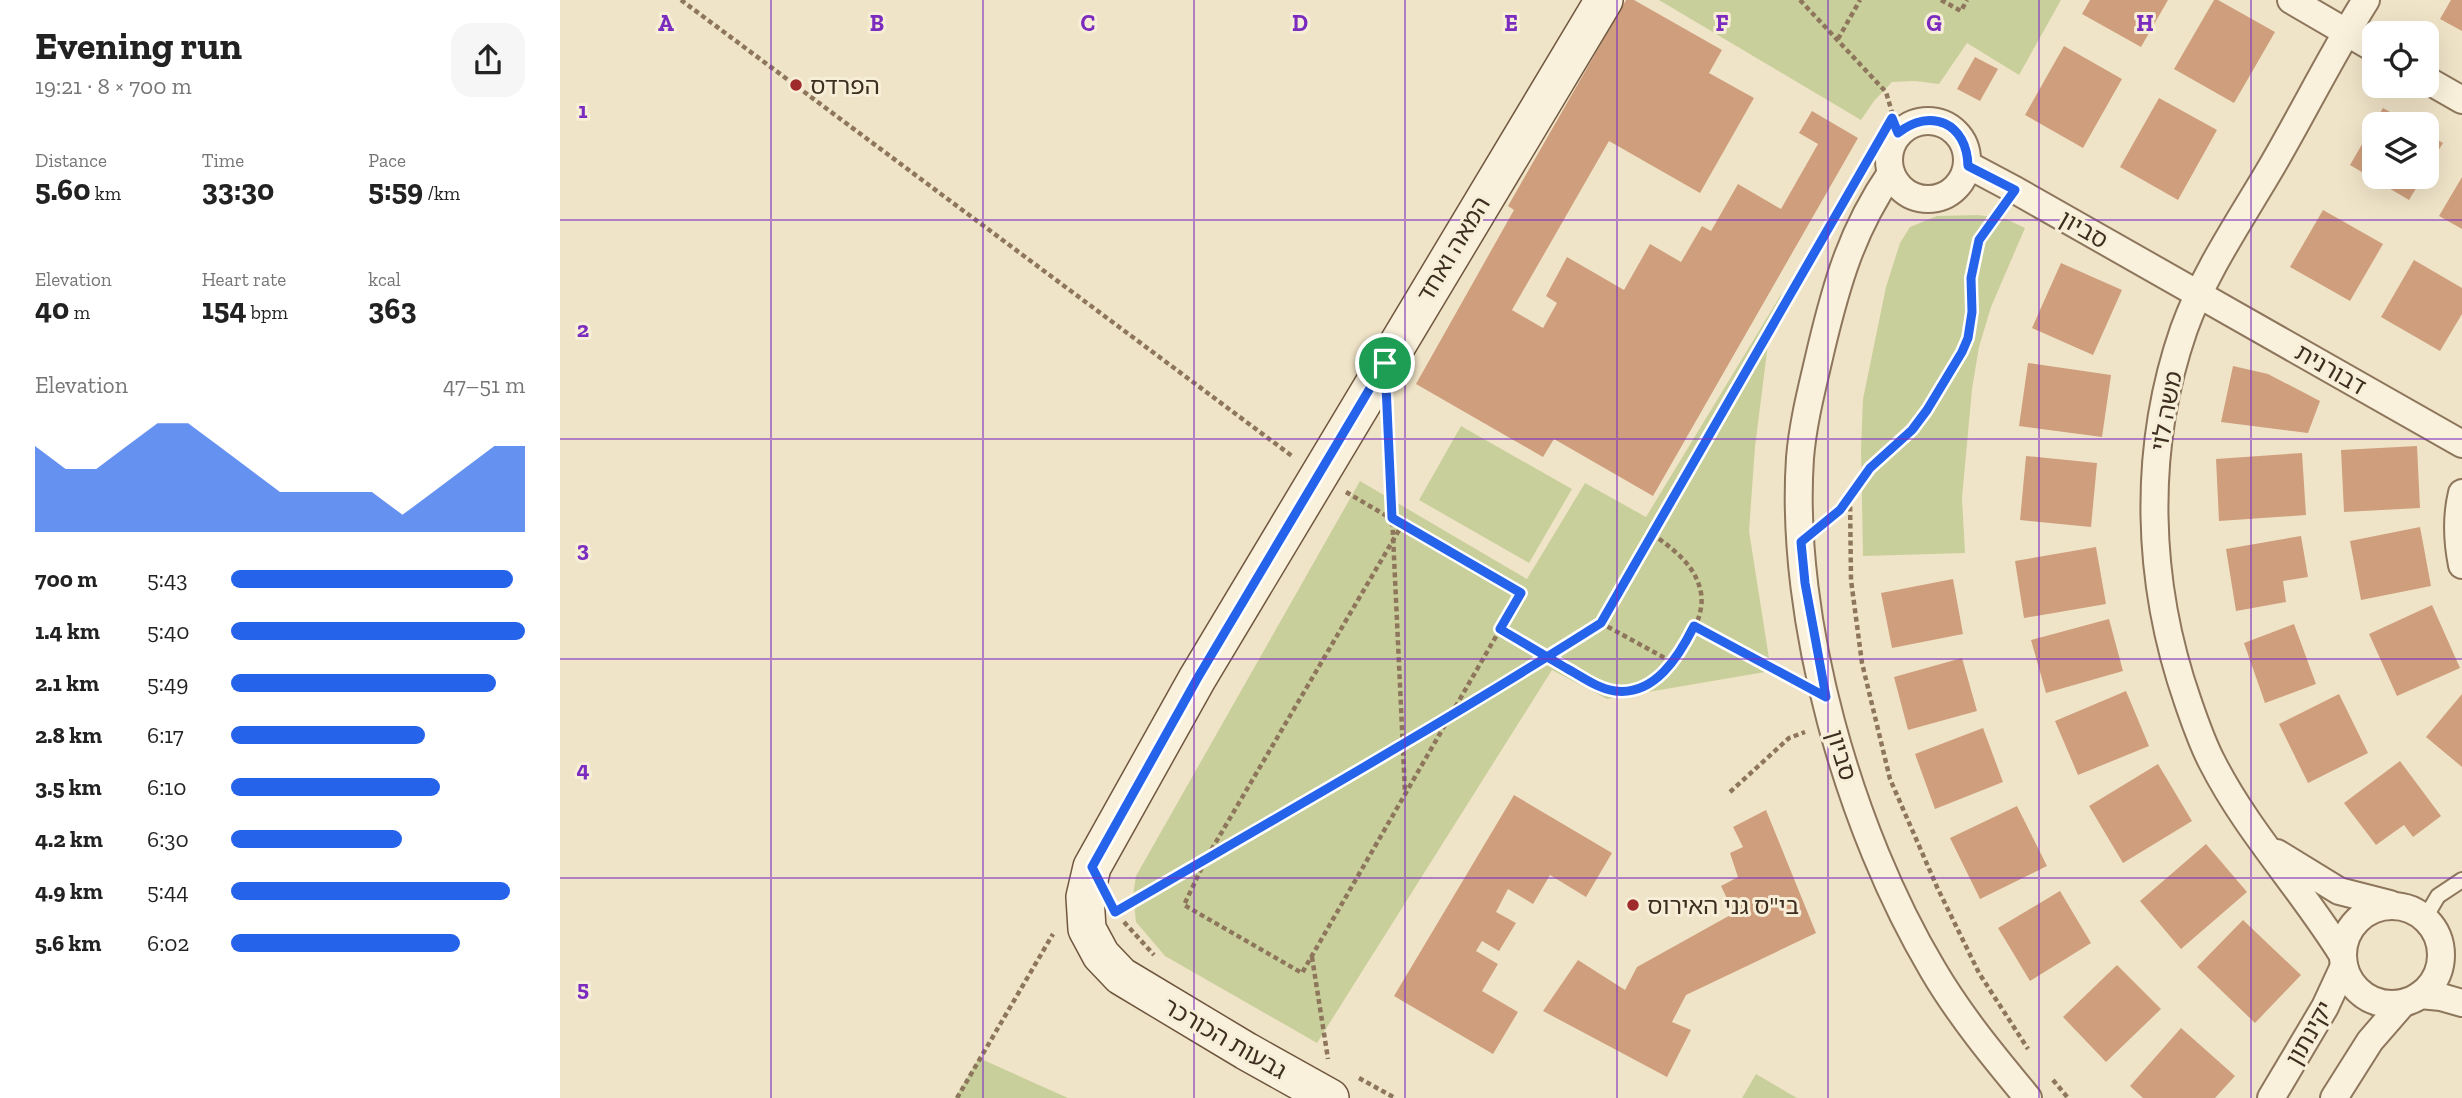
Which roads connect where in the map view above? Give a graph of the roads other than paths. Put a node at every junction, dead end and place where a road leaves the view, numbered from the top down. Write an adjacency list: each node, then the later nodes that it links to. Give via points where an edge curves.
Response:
1 (1604, 0): 21 (street, המאה ואחד, via 1197,679 1092,867 1085,897 1087,929 1101,955)
2 (2291, 0): 4 (street)
3 (2366, 0): 4 (street, משה לוי)
4 (2346, 33): 5 (street); 10 (street, משה לוי)
5 (2362, 42)
6 (2439, 87): 7 (street)
7 (2462, 100)
8 (1968, 166): 9 (street, via 1955,189 1935,199 1908,194); 9 (street, via 1968,152 1955,129 1943,122 1922,120 1895,125); 10 (street, סביון)
9 (1891, 173): 25 (street, סביון, via 1853,240 1832,303 1811,394 1800,457 1805,583 1829,709 1879,866 1933,970)
10 (2200, 294): 11 (street, דבורנית); 14 (street, משה לוי, via 2185,328 2159,426 2155,549 2174,660 2210,758 2232,800)
11 (2462, 444)
12 (2462, 494): 13 (street, via 2457,540)
13 (2462, 565)
14 (2265, 846): 16 (street, משה לוי, via 2339,891); 19 (street, משה לוי)
15 (2462, 880): 17 (lane, via 2438,896)
16 (2399, 906): 17 (street); 19 (street, via 2382,906 2354,923 2345,937)
17 (2425, 918): 18 (street)
18 (2441, 948): 20 (street); 22 (street, via 2437,975)
19 (2343, 960): 22 (street, via 2350,981 2366,997 2388,1004); 26 (street, יקינתון, via 2325,1007)
20 (2462, 970)
21 (1121, 976): 24 (street, גבעות הכורכר)
22 (2412, 999): 23 (street); 27 (street, via 2370,1041)
23 (2462, 1003)
24 (1330, 1098)
25 (2028, 1098)
26 (2271, 1098)
27 (2334, 1098)

